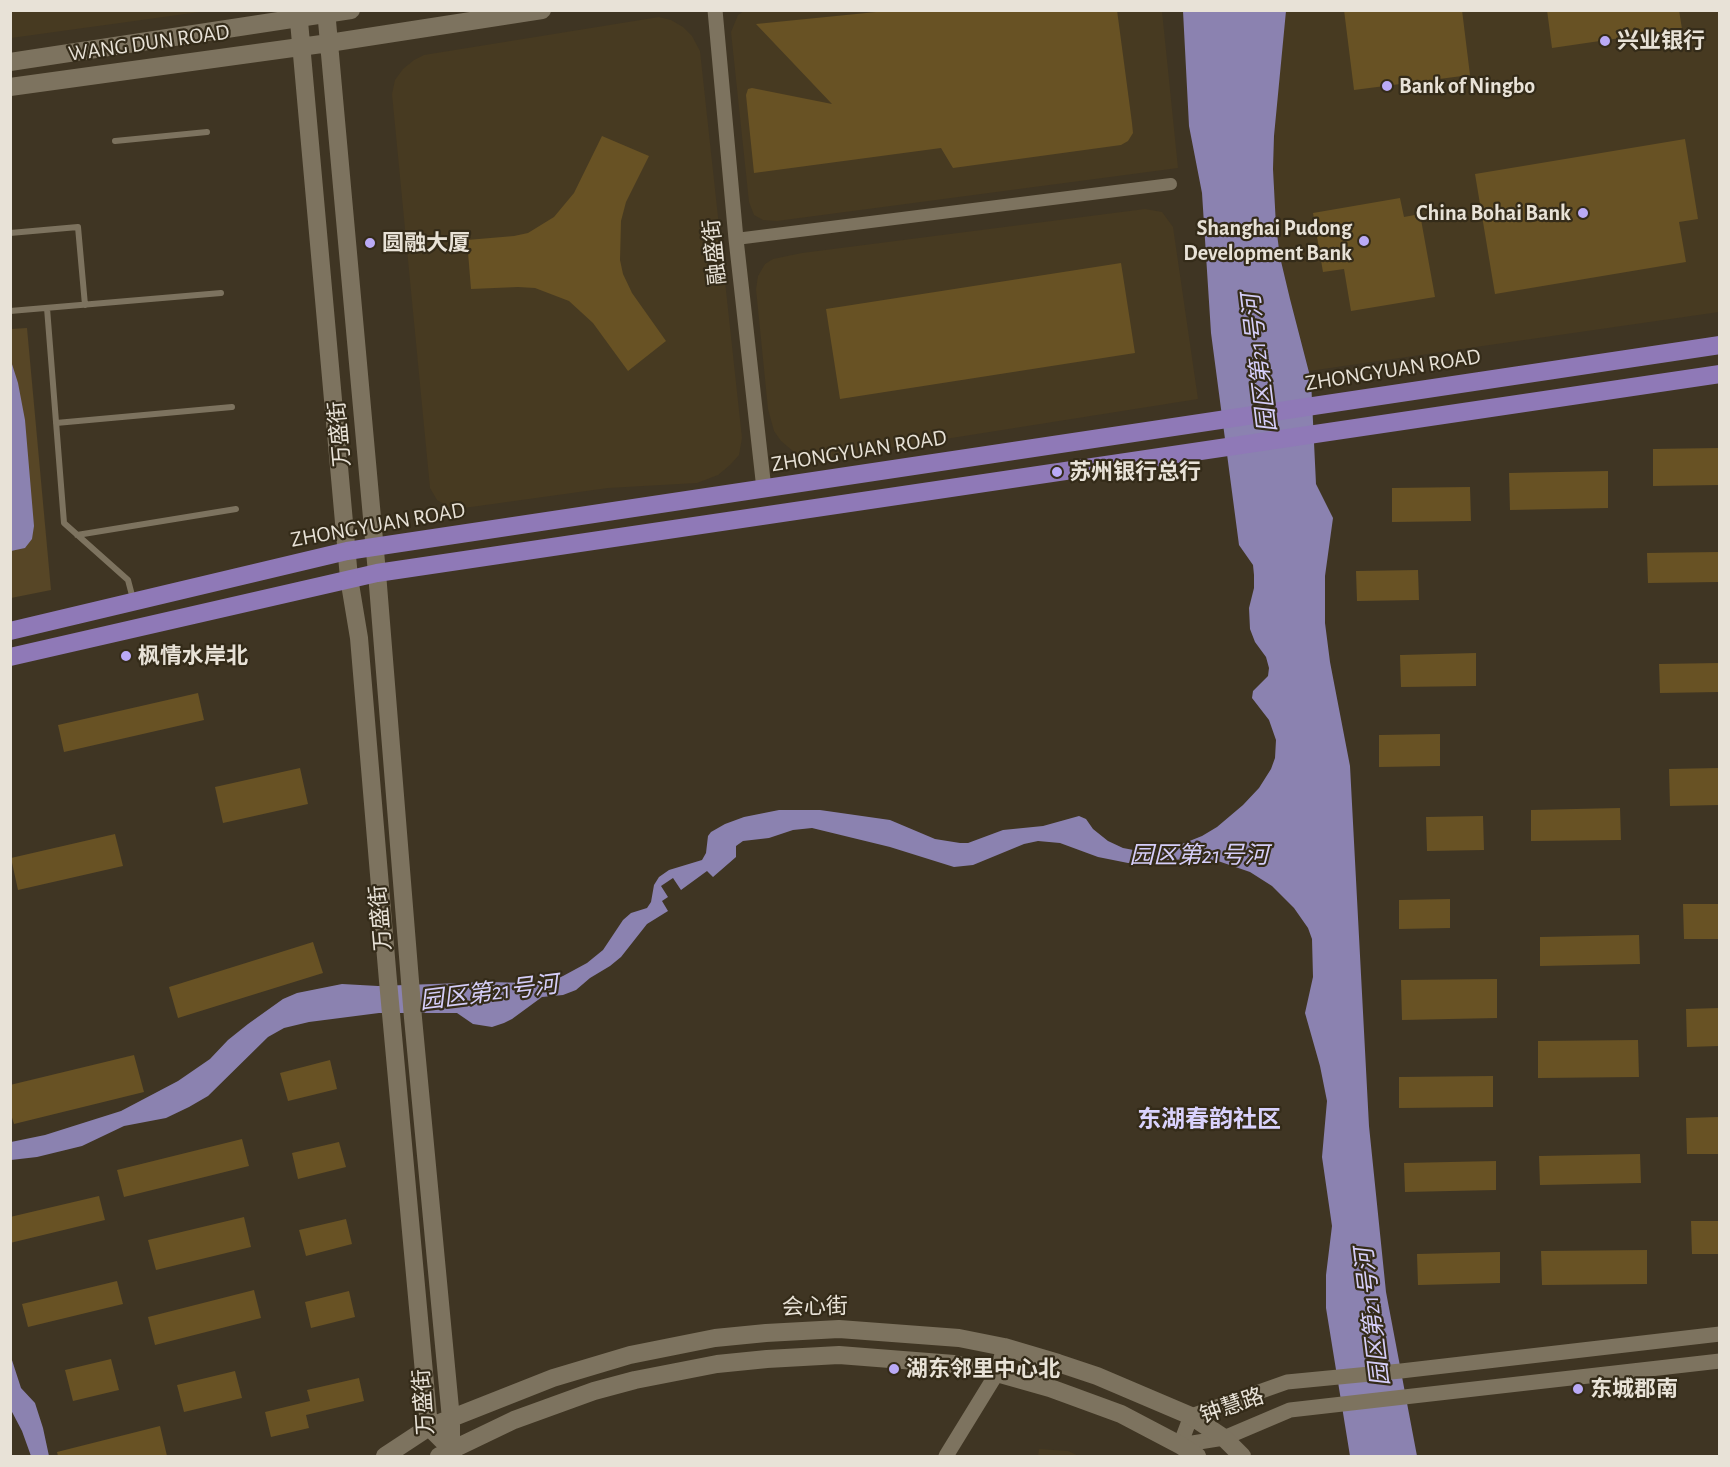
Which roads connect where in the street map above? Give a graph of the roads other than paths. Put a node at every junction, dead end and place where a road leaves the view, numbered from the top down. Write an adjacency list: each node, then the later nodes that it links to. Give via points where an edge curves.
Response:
1 (351, 10): 4 (main road, WANG DUN ROAD)
2 (542, 10): 6 (main road, WANG DUN ROAD)
3 (715, 10): 14 (street, 融盛街)
4 (326, 12): 5 (main road, WANG DUN ROAD); 6 (main road, 万盛街)
5 (299, 15): 7 (main road, 万盛街); 8 (main road, WANG DUN ROAD)
6 (329, 43): 7 (main road, WANG DUN ROAD); 26 (main road, 万盛街)
7 (302, 45): 9 (main road, WANG DUN ROAD); 27 (main road, 万盛街)
8 (10, 62)
9 (10, 87)
10 (207, 132): 11 (lane)
11 (115, 141)
12 (1171, 184): 14 (street)
13 (10, 233): 16 (lane, via 78,227)
14 (736, 239): 23 (street, 融盛街)
15 (221, 293): 16 (lane)
16 (85, 305): 17 (lane)
17 (47, 308): 18 (lane); 22 (lane)
18 (10, 311)
19 (1719, 345): 23 (main road, ZHONGYUAN ROAD)
20 (1719, 374): 28 (main road)
21 (232, 407): 22 (lane)
22 (56, 423): 25 (lane, via 64,523)
23 (764, 489): 26 (main road, ZHONGYUAN ROAD)
24 (236, 509): 25 (lane)
25 (77, 534): 30 (lane, via 128,580)
26 (374, 546): 27 (main road, ZHONGYUAN ROAD); 28 (main road, 万盛街)
27 (347, 551): 29 (main road, 万盛街); 30 (main road, ZHONGYUAN ROAD)
28 (377, 573): 29 (main road); 38 (main road, 万盛街)
29 (349, 578): 32 (main road); 39 (main road, 万盛街, via 359,638)
30 (133, 602): 31 (main road, ZHONGYUAN ROAD)
31 (10, 631)
32 (10, 657)
33 (1719, 1334): 37 (street, 钟慧路, via 1287,1382)
34 (1004, 1347): 36 (street); 37 (main road, 会心街, via 1097,1376); 38 (main road, 会心街, via 959,1338 840,1329 715,1338 589,1366)
35 (1719, 1361): 40 (street, 钟慧路, via 1290,1410)
36 (997, 1373): 41 (main road, via 1087,1400); 42 (main road, via 954,1364 838,1355 717,1364 594,1391 514,1420); 44 (street)
37 (1191, 1416): 40 (main road, 会心街); 41 (street, 钟慧路)
38 (451, 1419): 39 (main road, 会心街); 42 (main road, 万盛街)
39 (429, 1426): 42 (main road, 万盛街); 43 (main road, 会心街)
40 (1224, 1437): 41 (street, 钟慧路); 46 (main road, 会心街)
41 (1180, 1445): 45 (main road)
42 (445, 1453)
43 (385, 1456)
44 (946, 1456)
45 (1197, 1456)
46 (1242, 1456)

